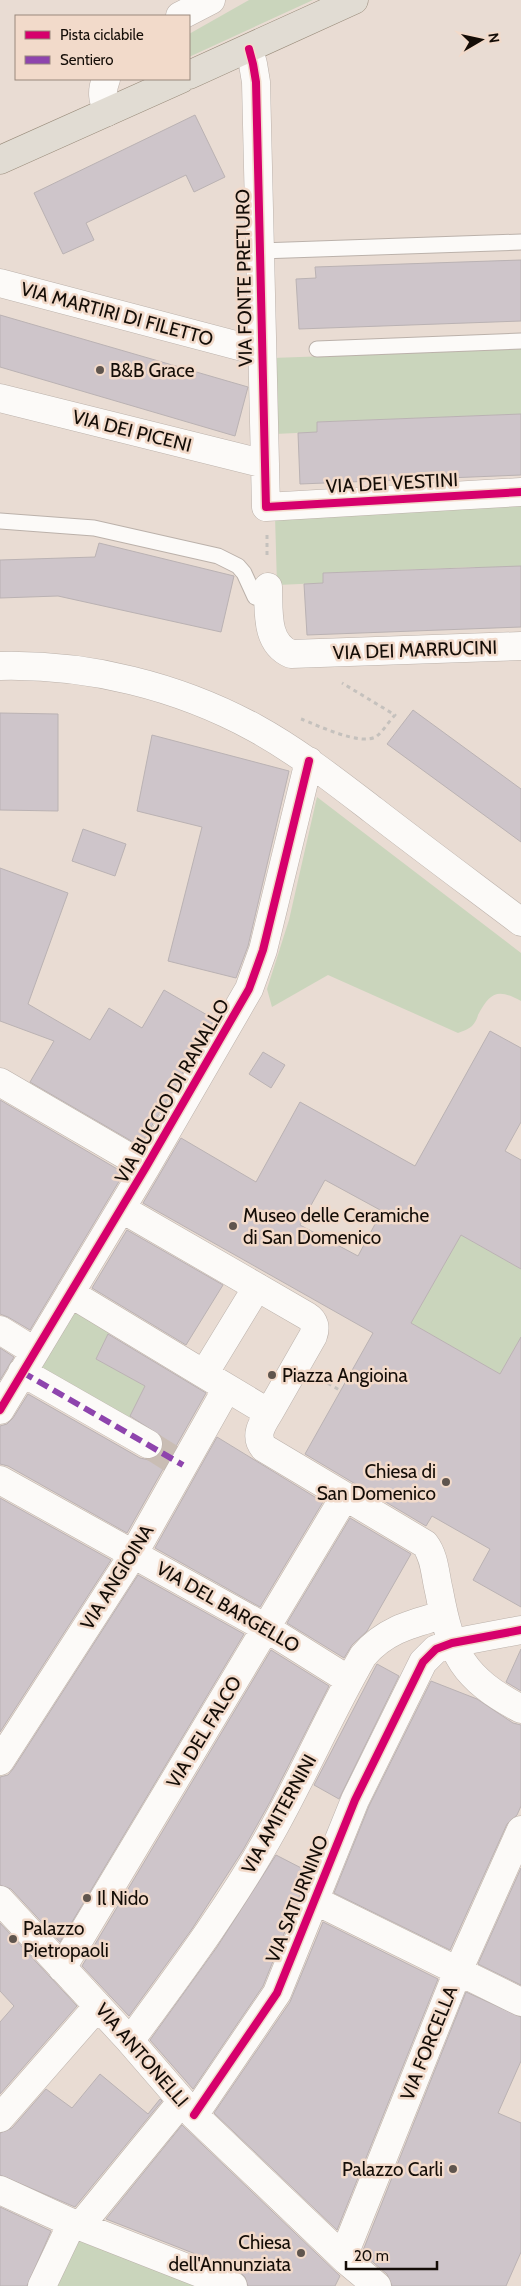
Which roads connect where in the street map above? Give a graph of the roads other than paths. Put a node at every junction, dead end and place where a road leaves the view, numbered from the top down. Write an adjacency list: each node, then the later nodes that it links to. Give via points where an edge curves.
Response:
1 (211, 0): 3 (street)
2 (354, 0): 4 (main road)
3 (182, 15)
4 (248, 49): 5 (main road); 11 (street, VIA FONTE PRETURO, via 256,82)
5 (190, 75)
6 (106, 80): 8 (street, via 102,97)
7 (179, 80): 8 (main road)
8 (107, 112): 9 (main road)
9 (0, 160)
10 (521, 242): 11 (lane)
11 (260, 251): 15 (street, VIA FONTE PRETURO)
12 (0, 283): 15 (street, VIA MARTIRI DI FILETTO)
13 (521, 341): 14 (lane)
14 (317, 349)
15 (262, 352): 17 (street, VIA FONTE PRETURO)
16 (0, 398): 17 (street, VIA DEI PICENI)
17 (265, 464): 19 (street, VIA FONTE PRETURO)
18 (521, 492): 19 (street, VIA DEI VESTINI)
19 (266, 507)
20 (0, 521): 21 (lane, via 94,528 218,556 238,566 255,597)
21 (268, 594): 22 (street, VIA DEI MARRUCINI, via 275,642 291,654)
22 (521, 646)
23 (0, 666): 24 (street, via 29,665 72,670 155,686 224,712)
24 (309, 761): 25 (street); 27 (street, VIA BUCCIO DI RANALLO, via 270,924 249,990)
25 (521, 922)
26 (0, 1082): 27 (street)
27 (146, 1167): 28 (street, VIA BUCCIO DI RANALLO)
28 (122, 1209): 29 (street); 30 (street, VIA BUCCIO DI RANALLO)
29 (257, 1287): 33 (street); 36 (street, via 307,1316 315,1325 313,1336)
30 (70, 1292): 32 (street, VIA BUCCIO DI RANALLO); 33 (street)
31 (0, 1330): 32 (street)
32 (28, 1361): 35 (street, VIA BUCCIO DI RANALLO); 37 (street)
33 (204, 1374): 34 (street)
34 (227, 1388): 36 (street); 40 (street, VIA ANGIOINA, via 178,1462)
35 (0, 1410)
36 (269, 1413): 39 (street, via 260,1429 261,1444)
37 (148, 1444)
38 (0, 1480): 40 (street, VIA DEL BARGELLO)
39 (345, 1496): 41 (street, via 425,1544 432,1557); 42 (street, VIA DEL FALCO)
40 (134, 1553): 42 (street, VIA DEL BARGELLO); 47 (street, VIA ANGIOINA)
41 (443, 1615): 44 (street); 45 (street, VIA AMITERNINI, via 406,1625 383,1637 363,1656)
42 (266, 1628): 45 (street, VIA DEL BARGELLO); 51 (street, VIA DEL FALCO)
43 (521, 1630): 44 (street, VIA SATURNINO)
44 (452, 1643): 46 (street, via 479,1683); 50 (street, VIA SATURNINO, via 436,1649 411,1683 355,1800)
45 (349, 1680): 55 (street, VIA AMITERNINI, via 304,1772 259,1853 220,1916)
46 (521, 1709)
47 (0, 1761)
48 (521, 1830): 52 (street, VIA FORCELLA)
49 (0, 1900): 51 (street, VIA ANTONELLI)
50 (314, 1900): 52 (street); 56 (street, VIA SATURNINO, via 276,1993)
51 (62, 1968): 54 (street, VIA ANTONELLI)
52 (458, 1971): 53 (street); 60 (street, VIA FORCELLA)
53 (521, 2002)
54 (98, 2006): 55 (street, VIA ANTONELLI); 57 (street)
55 (130, 2041): 56 (street, VIA ANTONELLI)
56 (188, 2108): 59 (street, VIA SATURNINO); 60 (street, VIA ANTONELLI)
57 (0, 2118)
58 (0, 2190): 59 (street)
59 (76, 2225): 61 (street, VIA SATURNINO); 62 (street)
60 (343, 2258): 63 (street, VIA ANTONELLI)
61 (42, 2286)
62 (233, 2286)
63 (377, 2286)

